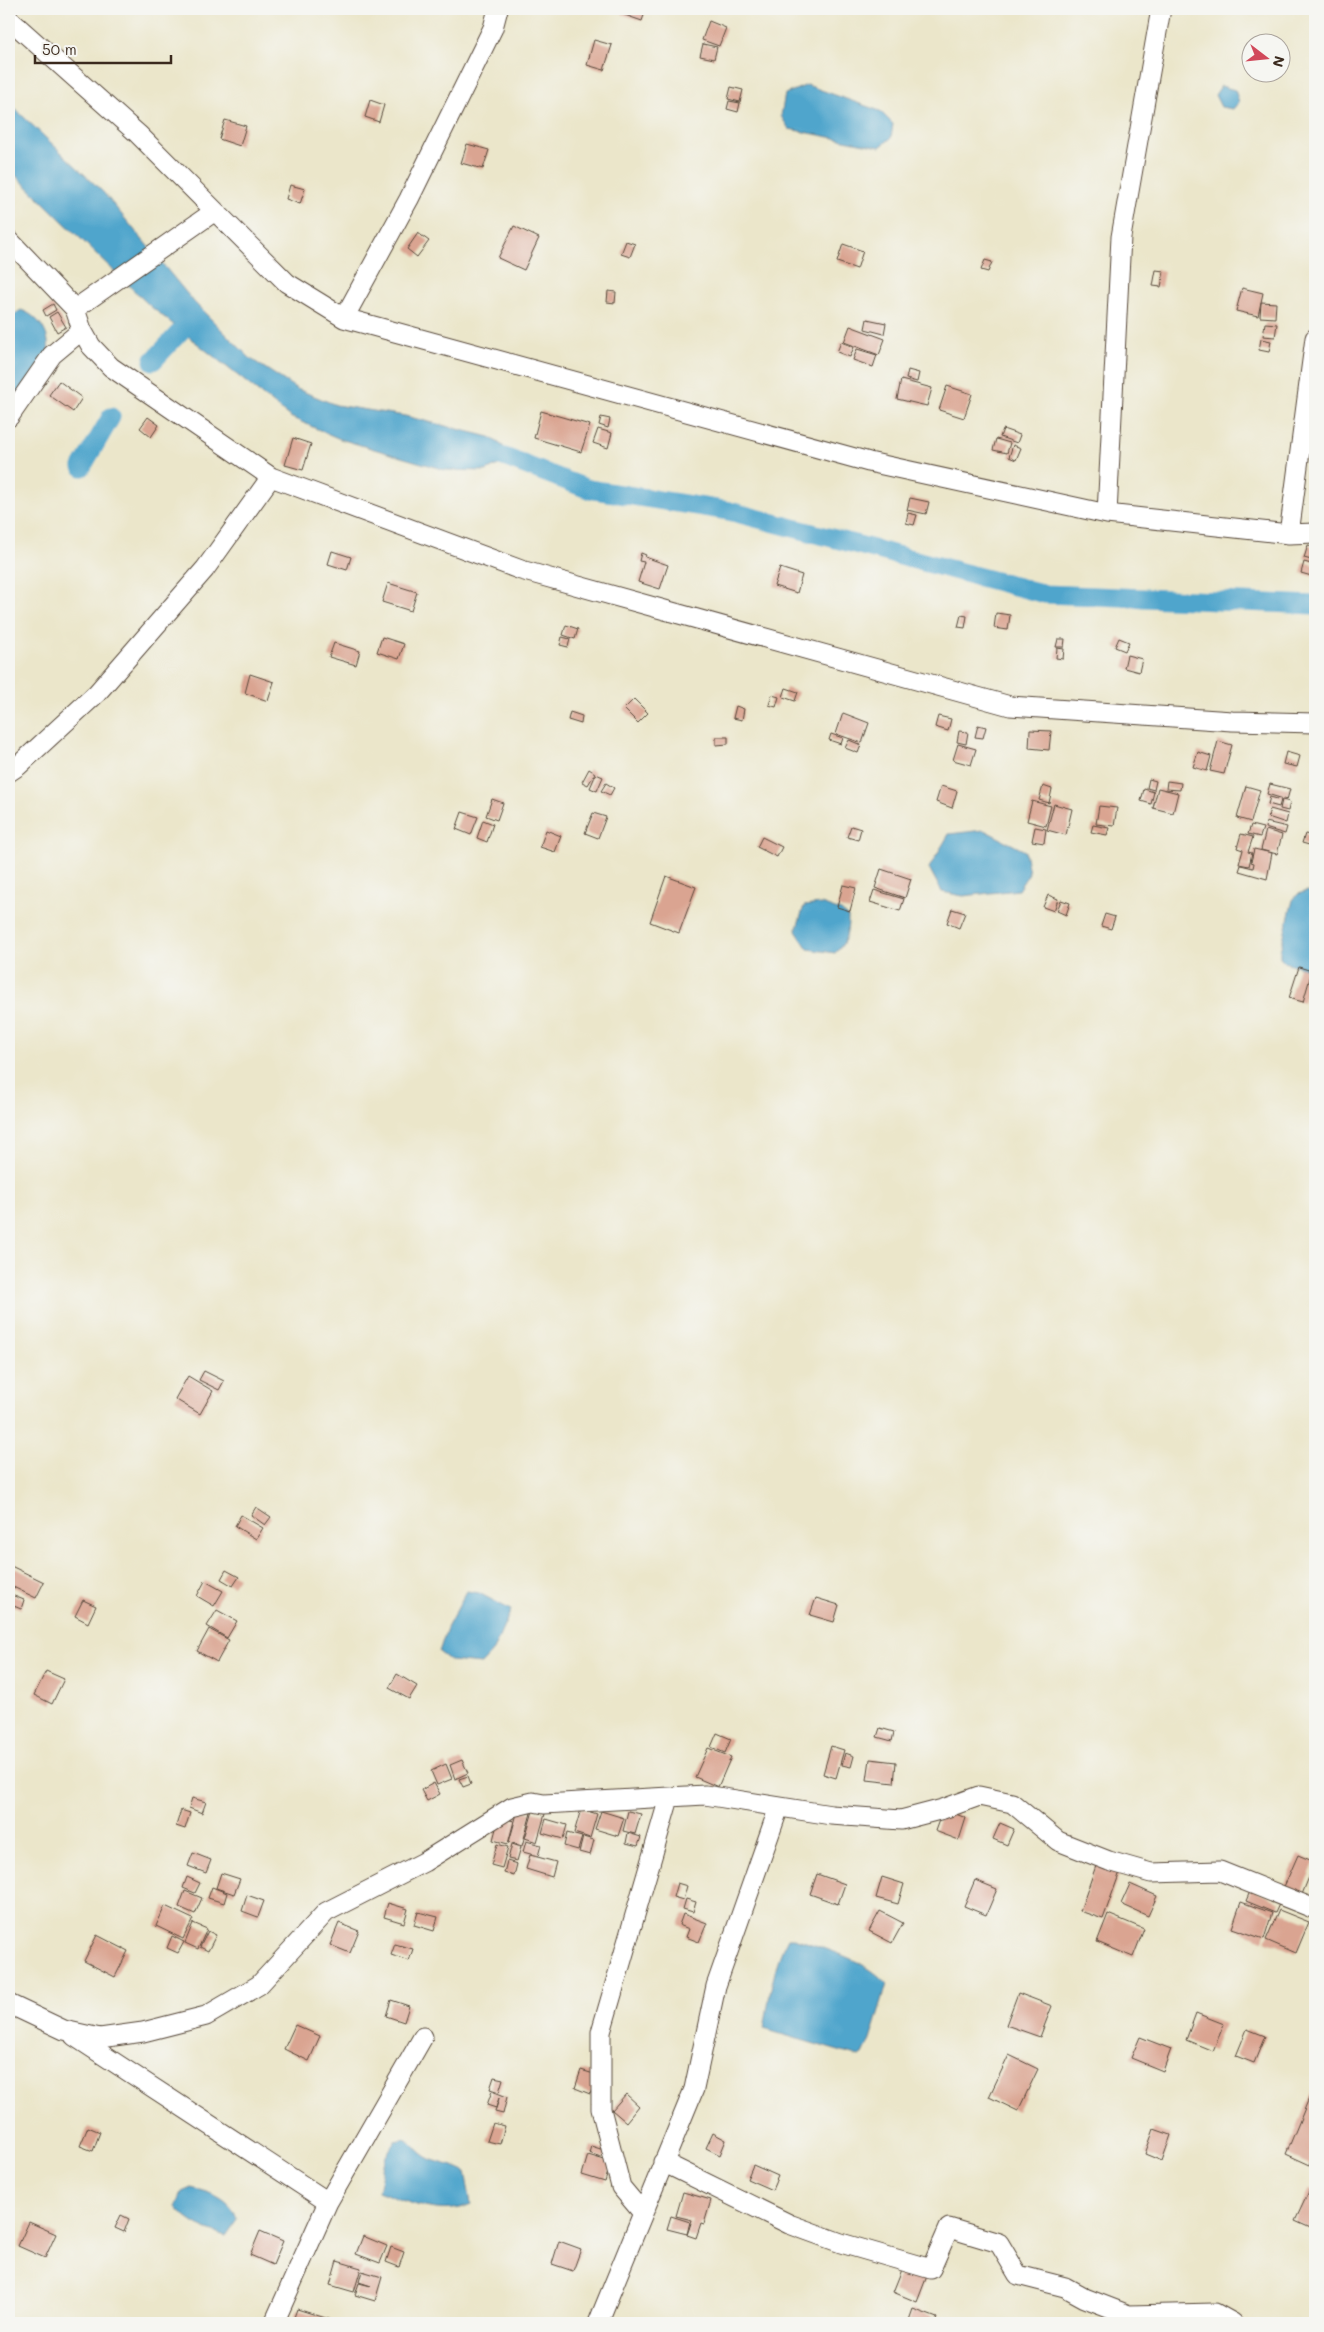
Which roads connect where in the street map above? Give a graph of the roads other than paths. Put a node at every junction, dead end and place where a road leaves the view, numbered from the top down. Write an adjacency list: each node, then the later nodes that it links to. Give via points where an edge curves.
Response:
1 (498, 9): 7 (street, via 493,28 409,200)
2 (1161, 9): 12 (street, via 1121,236)
3 (9, 19): 4 (street, via 138,134)
4 (215, 211): 6 (street); 7 (street, via 287,282)
5 (9, 240): 6 (street)
6 (76, 310): 8 (street)
7 (344, 318): 12 (street, via 869,462)
8 (82, 330): 10 (street, via 52,355); 11 (street, via 91,346 111,367)
9 (1315, 338): 14 (street)
10 (9, 417)
11 (271, 477): 15 (street, via 521,570 1010,706 1232,721); 16 (street, via 205,568 97,693)
12 (1107, 514): 14 (street)
13 (1315, 533): 14 (street)
14 (1289, 534)
15 (1315, 723)
16 (9, 772)
17 (669, 1798): 18 (street, via 705,1795); 21 (street, via 533,1802 512,1808 424,1862 326,1912 259,1985 206,2016 143,2032 100,2038); 25 (street, via 601,2032 601,2109 621,2187)
18 (779, 1807): 19 (street, via 901,1820 979,1796 1012,1803 1058,1841 1109,1861 1151,1872 1220,1872); 23 (street, via 716,1986 694,2089)
19 (1315, 1909)
20 (9, 2004): 21 (street)
21 (64, 2030): 24 (street)
22 (423, 2037): 24 (street)
23 (663, 2162): 25 (street); 28 (street, via 789,2224 931,2269 949,2228 1000,2243 1018,2275 1065,2287 1129,2315 1215,2314)
24 (328, 2202): 26 (street)
25 (642, 2212): 27 (street)
26 (274, 2323)
27 (598, 2323)
28 (1232, 2323)

